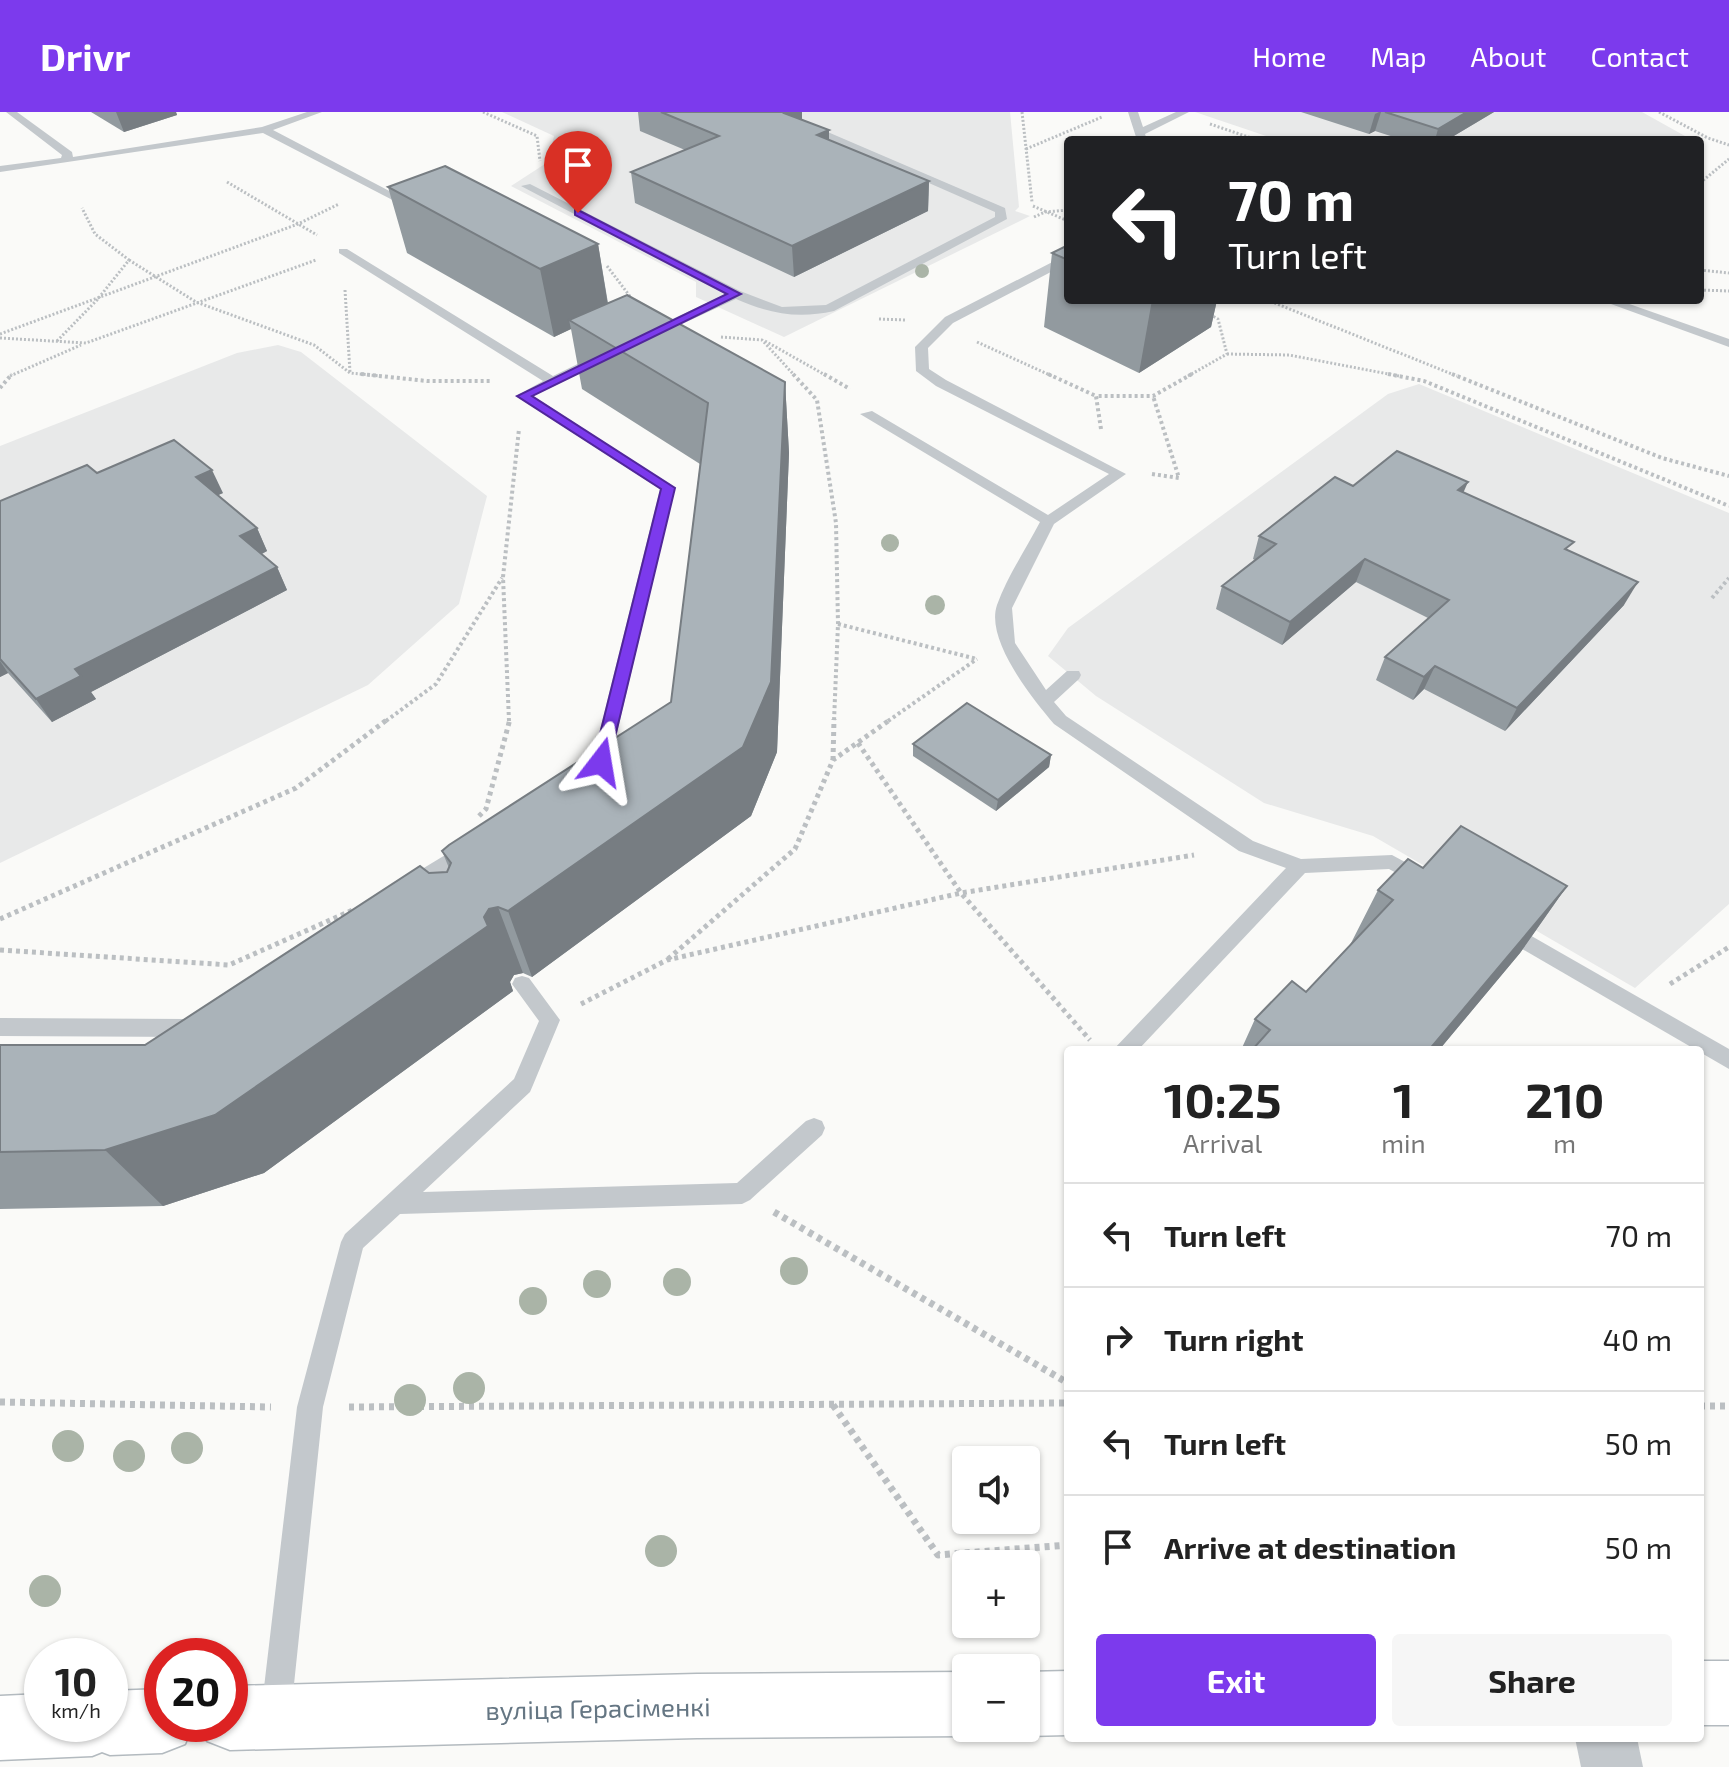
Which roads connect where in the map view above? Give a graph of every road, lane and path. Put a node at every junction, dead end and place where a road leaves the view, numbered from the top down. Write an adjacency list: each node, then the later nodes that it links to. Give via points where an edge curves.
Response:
1 (11, 112): 16 (lane, via 68,154)
2 (317, 112): 9 (lane)
3 (483, 112): 17 (path, via 537,136 541,161)
4 (772, 112): 39 (lane, via 1001,210 1001,219 830,308 780,313)
5 (1133, 112): 10 (lane)
6 (1659, 112): 13 (path)
7 (1112, 113): 14 (path)
8 (1183, 113): 11 (lane); 12 (path)
9 (264, 130): 16 (lane); 21 (lane)
10 (1140, 136)
11 (1142, 136)
12 (1246, 136)
13 (1729, 145)
14 (1026, 149)
15 (1729, 159): 19 (path)
16 (66, 161): 18 (lane)
17 (532, 168)
18 (0, 169)
19 (1704, 180)
20 (227, 182): 29 (path)
21 (376, 186): 23 (lane); 29 (path)
22 (526, 186): 39 (lane)
23 (412, 206)
24 (1033, 206): 27 (path)
25 (82, 208): 31 (path, via 95,234)
26 (1064, 210): 27 (path)
27 (1045, 212): 28 (path)
28 (1064, 219)
29 (298, 224): 30 (path); 36 (path)
30 (343, 251): 41 (path); 54 (path); 55 (lane)
31 (129, 260): 36 (path); 40 (path)
32 (1064, 260): 65 (lane, via 949,320 921,347 923,371 941,383 1119,474)
33 (597, 261): 45 (path, via 609,267)
34 (1704, 270): 35 (path)
35 (1729, 273)
36 (152, 276): 40 (path); 41 (path)
37 (1704, 290): 38 (path)
38 (1729, 291)
39 (736, 294): 44 (lane)
40 (97, 300): 46 (path); 48 (path)
41 (196, 302): 49 (path); 54 (path, via 314,345)
42 (1277, 304): 63 (path, via 1662,458)
43 (1617, 304): 50 (lane)
44 (706, 308): 45 (lane); 57 (path)
45 (650, 335)
46 (0, 336): 48 (path)
47 (975, 341): 59 (path)
48 (56, 342): 49 (path)
49 (86, 343): 56 (path, via 13,373)
50 (1729, 343)
51 (617, 351): 55 (lane)
52 (1227, 354): 64 (path, via 1289,355 1424,381)
53 (774, 355): 69 (path, via 817,400 836,523)
54 (350, 373): 55 (path, via 427,381)
55 (552, 381): 58 (lane)
56 (0, 388)
57 (859, 394)
58 (523, 396): 66 (path); 75 (lane, via 668,488 601,762)
59 (1096, 396)
60 (1153, 396): 62 (path, via 1179,478)
61 (867, 414): 65 (lane)
62 (1143, 473)
63 (1729, 476)
64 (1729, 506)
65 (1048, 521): 72 (lane, via 1004,608 1007,643)
66 (503, 577): 76 (path, via 511,715 486,809); 85 (path, via 436,684 296,788)
67 (1729, 578): 68 (path)
68 (1712, 598)
69 (838, 624): 70 (path); 74 (path)
70 (977, 659): 72 (path); 73 (path)
71 (1073, 675): 72 (lane)
72 (1044, 701): 78 (lane, via 1060,720)
73 (858, 743): 74 (path); 81 (path)
74 (833, 760): 88 (path, via 795,849)
75 (574, 779)
76 (475, 819)
77 (480, 840): 80 (lane)
78 (1246, 846): 79 (lane); 81 (path)
79 (1300, 866): 82 (lane, via 1392,862); 95 (lane)
80 (419, 888): 83 (lane); 87 (path, via 229,965)
81 (961, 893): 88 (path); 94 (path)
82 (1446, 894)
83 (387, 900)
84 (1487, 918): 90 (lane)
85 (0, 919)
86 (1729, 947): 90 (path)
87 (0, 950)
88 (667, 960): 92 (path)
89 (522, 984): 92 (lane)
90 (1635, 1006): 96 (lane)
91 (216, 1011): 93 (lane, via 190,1028)
92 (550, 1020): 99 (lane, via 522,1085)
93 (0, 1027)
94 (1095, 1046)
95 (1128, 1046)
96 (1729, 1060)
97 (814, 1128): 98 (lane)
98 (742, 1193): 99 (lane); 100 (path)
99 (397, 1203): 106 (lane, via 353,1242)
100 (1064, 1381)
101 (0, 1402): 106 (path)
102 (1064, 1403): 103 (path)
103 (833, 1405): 106 (path); 107 (path, via 938,1555)
104 (1704, 1406): 105 (path)
105 (1729, 1406)
106 (310, 1407): 113 (lane)
107 (1064, 1545)
108 (1704, 1693): 109 (street)
109 (1729, 1693)
110 (1064, 1703): 112 (street)
111 (952, 1704): 113 (street, вуліца Герасіменкі)
112 (1040, 1704)
113 (253, 1718)
114 (24, 1727): 115 (street)
115 (0, 1728)
116 (1607, 1742): 117 (street)
117 (1612, 1767)

